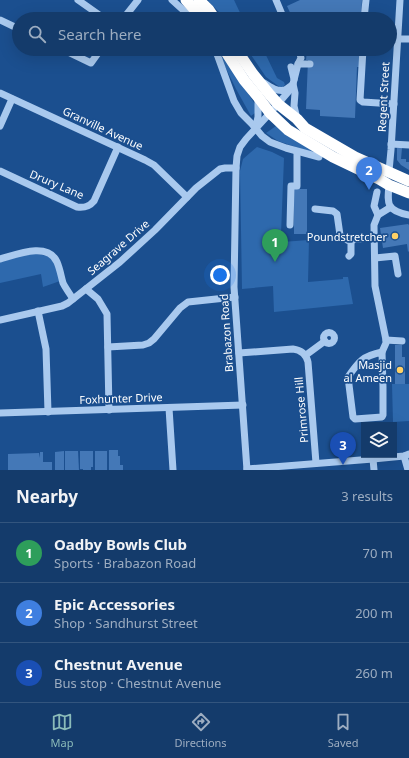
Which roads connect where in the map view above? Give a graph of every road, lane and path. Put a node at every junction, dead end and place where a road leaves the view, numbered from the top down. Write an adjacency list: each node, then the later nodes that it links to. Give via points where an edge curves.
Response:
1 (78, 0): 9 (street)
2 (138, 0): 10 (street)
3 (172, 0): 11 (street)
4 (186, 0): 12 (highway)
5 (199, 0): 13 (highway)
6 (276, 0): 14 (street)
7 (366, 0): 15 (street)
8 (400, 0): 18 (street, Regent Street)
9 (95, 12)
10 (129, 12)
11 (185, 12)
12 (197, 12)
13 (210, 12)
14 (281, 12)
15 (365, 12)
16 (0, 20): 17 (street)
17 (12, 26)
18 (398, 39): 19 (street); 20 (street, Regent Street)
19 (409, 39)
20 (397, 55)
21 (76, 56): 22 (street, via 91,63)
22 (96, 56)
23 (218, 56): 43 (street, via 234,101)
24 (229, 56): 36 (highway)
25 (238, 56): 40 (highway, via 247,76 270,105)
26 (240, 56): 33 (highway)
27 (300, 56): 30 (street)
28 (362, 56): 39 (street, via 360,100)
29 (397, 56): 39 (street, Regent Street)
30 (298, 64): 31 (street); 34 (street)
31 (310, 64)
32 (290, 68): 34 (street)
33 (253, 74): 34 (street, via 276,90 284,90); 38 (highway)
34 (294, 83): 38 (street, Brabazon Road); 41 (street)
35 (0, 93): 37 (street, Granville Avenue)
36 (258, 97): 40 (highway); 43 (street, Brabazon Road)
37 (12, 99): 42 (street); 47 (street, Granville Avenue)
38 (278, 104): 40 (street, Brabazon Road); 41 (highway); 50 (highway, via 283,118)
39 (394, 104): 45 (street, Regent Street)
40 (270, 113): 43 (street, Brabazon Road); 50 (highway, via 288,130)
41 (297, 119): 44 (highway)
42 (0, 126)
43 (255, 128): 48 (street, via 270,142); 51 (street, Brabazon Road, via 240,147)
44 (305, 128): 53 (highway, via 355,157); 55 (highway, via 336,153 384,175)
45 (392, 144): 46 (street); 53 (street, Regent Street)
46 (409, 145)
47 (118, 147): 52 (street, Drury Lane, via 94,201 82,208); 59 (street, Granville Avenue, via 154,165)
48 (297, 152): 49 (street); 64 (street, via 297,186 291,186)
49 (318, 157)
50 (333, 157): 55 (highway)
51 (236, 168): 59 (street, Seagrave Drive, via 220,169); 72 (street, Brabazon Road)
52 (0, 171)
53 (389, 171): 54 (highway); 55 (highway); 56 (highway, via 394,181)
54 (409, 181)
55 (389, 185): 58 (highway); 61 (street, via 388,200)
56 (409, 186)
57 (377, 192): 63 (street, via 374,206)
58 (409, 193)
59 (187, 197): 71 (street, Seagrave Drive, via 120,262)
60 (315, 208): 66 (street, via 336,212 340,235)
61 (391, 208): 62 (street); 63 (street)
62 (409, 215)
63 (378, 216): 65 (street, via 374,224)
64 (290, 225)
65 (374, 238): 66 (street); 68 (street)
66 (351, 240): 67 (street)
67 (349, 256)
68 (375, 258): 70 (street, via 395,256); 76 (street, via 375,286)
69 (0, 259): 73 (street, via 39,250 52,255 63,283)
70 (398, 274)
71 (86, 289): 73 (street, Seagrave Drive); 79 (street, via 98,299 107,314)
72 (235, 297): 79 (street, via 188,302 149,343); 81 (street, Brabazon Road)
73 (73, 299): 74 (street, Seagrave Drive, via 62,306)
74 (38, 312): 75 (street, Seagrave Drive); 87 (street, via 46,349)
75 (0, 320)
76 (386, 340): 78 (street); 80 (street)
77 (325, 341): 82 (street)
78 (402, 341)
79 (108, 347): 85 (street)
80 (382, 352): 80 (street, via 383,416 355,419 348,377 364,358)
81 (239, 353): 82 (street, via 293,349); 83 (street, Brabazon Road)
82 (306, 356): 90 (street, Primrose Hill)
83 (243, 405): 84 (street, Foxhunter Drive); 91 (street, Brabazon Road)
84 (169, 408): 85 (street, Foxhunter Drive); 92 (street)
85 (110, 410): 87 (street, Foxhunter Drive)
86 (0, 412): 87 (street, Foxhunter Drive)
87 (48, 412)
88 (406, 455): 89 (street); 94 (street)
89 (373, 459): 90 (street); 93 (street)
90 (316, 463): 91 (street)
91 (247, 469)
92 (174, 470)
93 (374, 470)
94 (408, 470)

